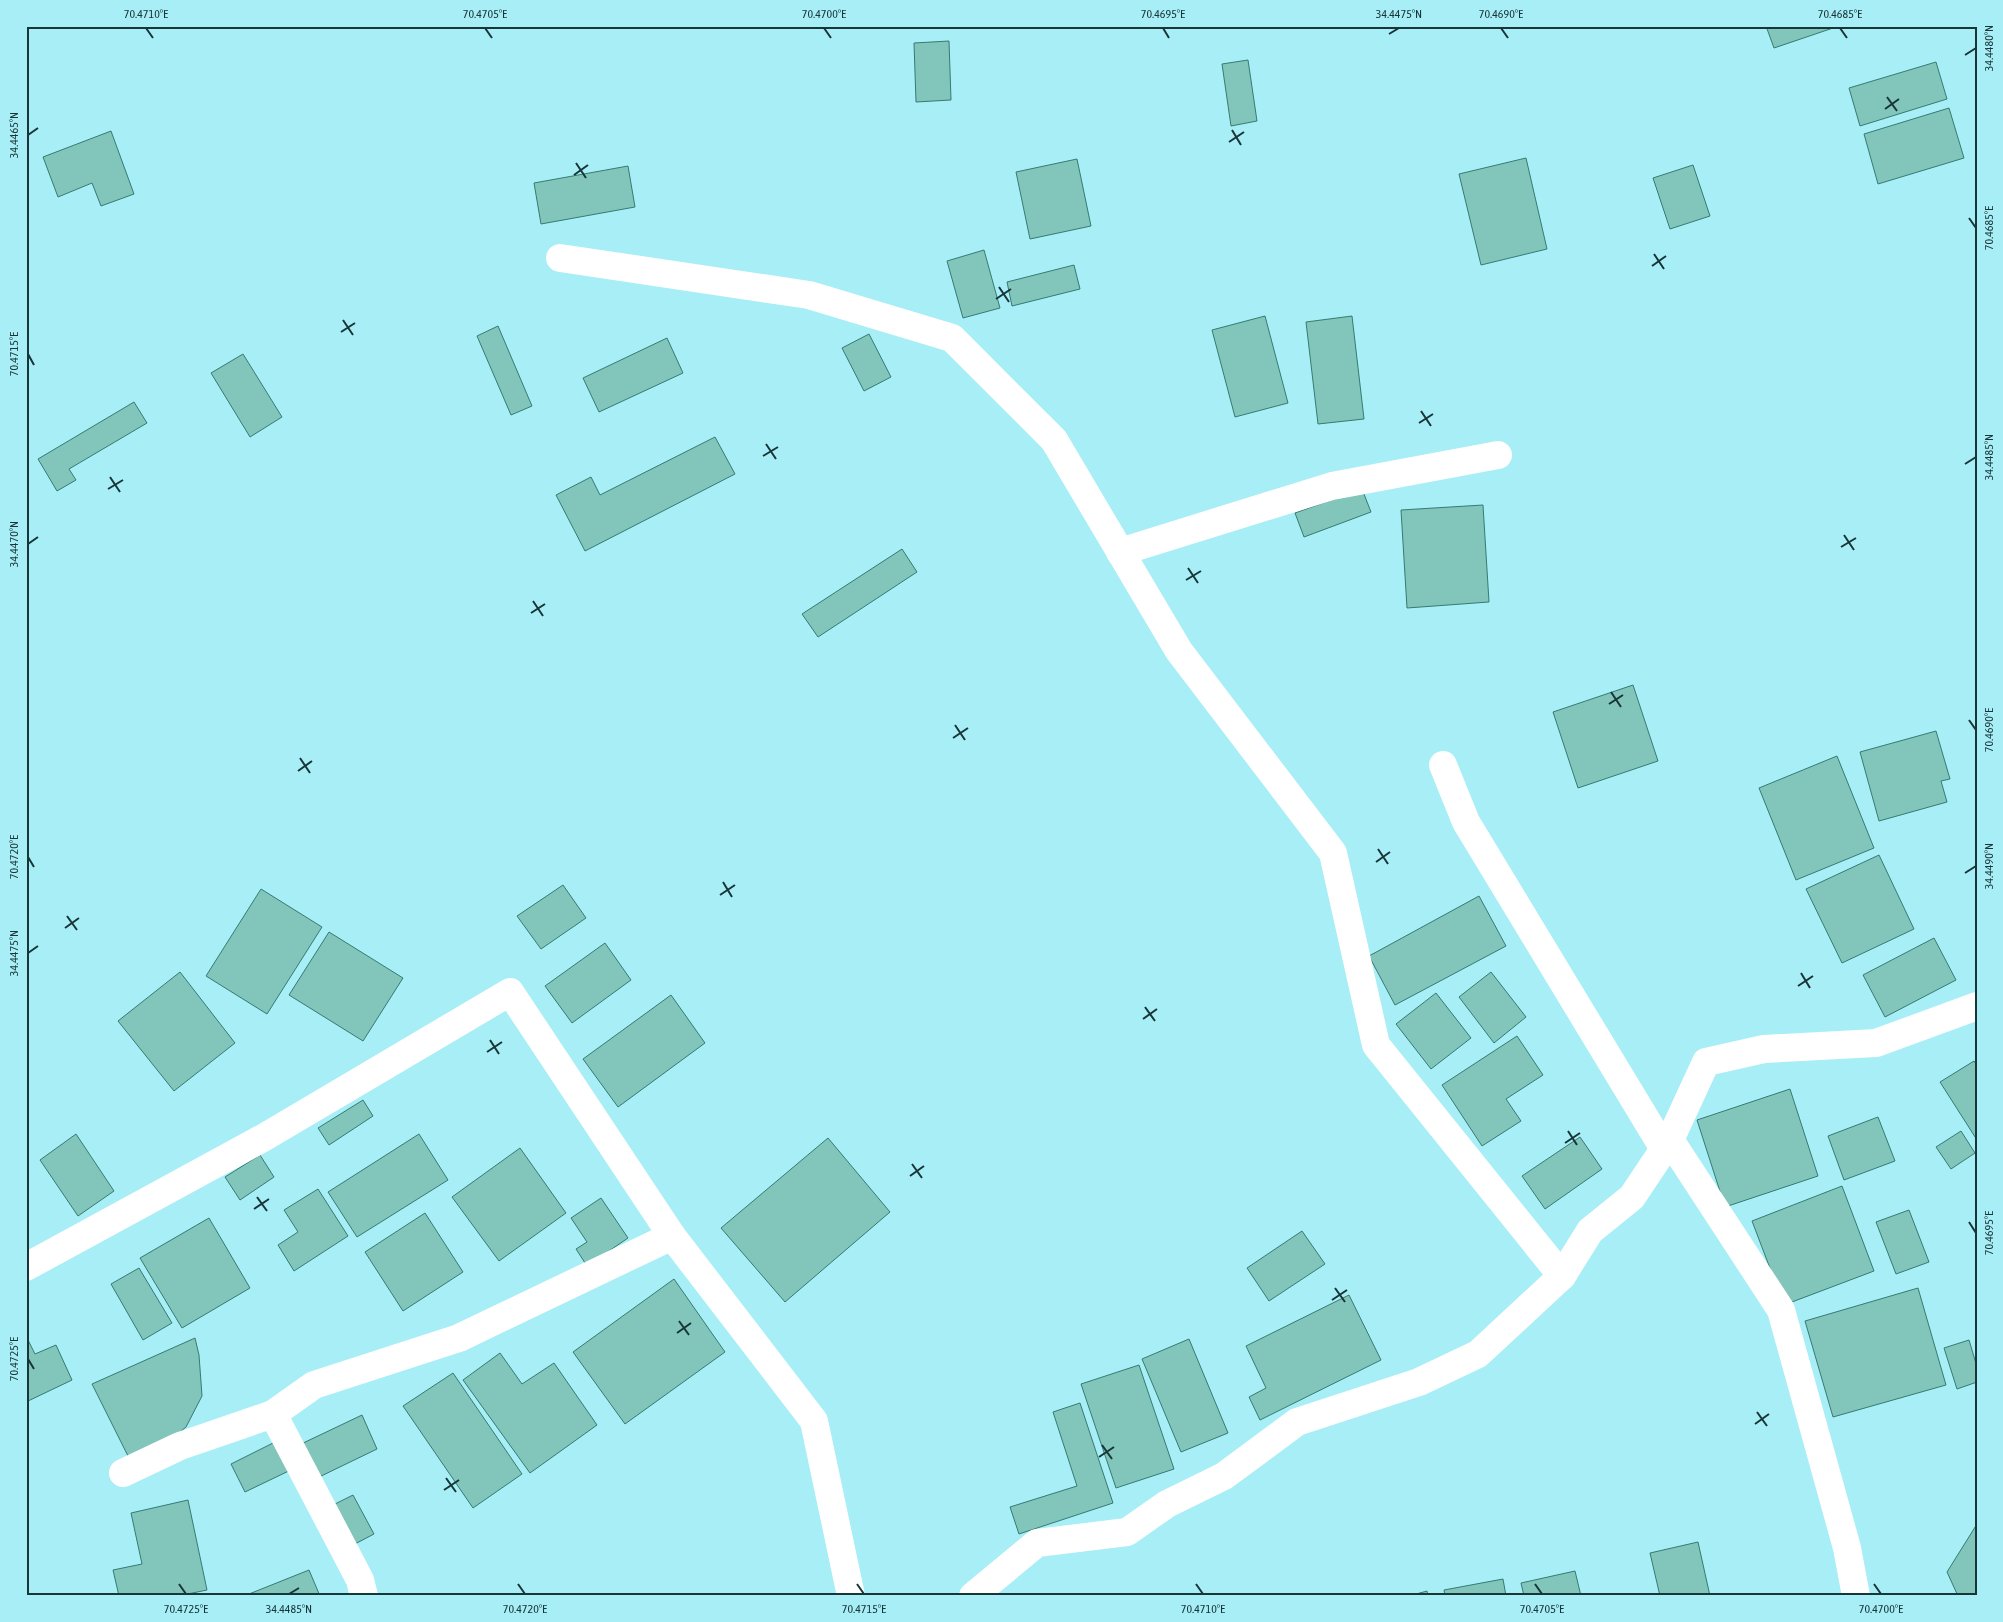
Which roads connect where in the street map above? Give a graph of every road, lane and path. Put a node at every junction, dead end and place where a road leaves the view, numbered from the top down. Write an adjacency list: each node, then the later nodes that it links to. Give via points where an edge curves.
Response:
1 (560, 258): 3 (street, via 809,295 952,338 1054,440)
2 (1498, 455): 3 (street, via 1332,486)
3 (1120, 552): 9 (street, via 1179,651 1333,853 1376,1045)
4 (1443, 765): 6 (street, via 1466,822)
5 (1977, 1006): 6 (street, via 1876,1043 1764,1049 1706,1062)
6 (1667, 1145): 9 (street, via 1632,1197 1590,1231); 15 (street, via 1781,1310 1847,1548)
7 (672, 1236): 8 (street, via 510,992 263,1138); 10 (street, via 459,1338 314,1385); 13 (street, via 814,1420)
8 (26, 1267)
9 (1562, 1276): 14 (street, via 1478,1354 1419,1382 1298,1422 1224,1476 1167,1504 1127,1532 1037,1543)
10 (273, 1414): 11 (street, via 180,1446); 12 (street, via 360,1580)
11 (123, 1473)
12 (364, 1596)
13 (851, 1596)
14 (973, 1596)
15 (1856, 1596)

